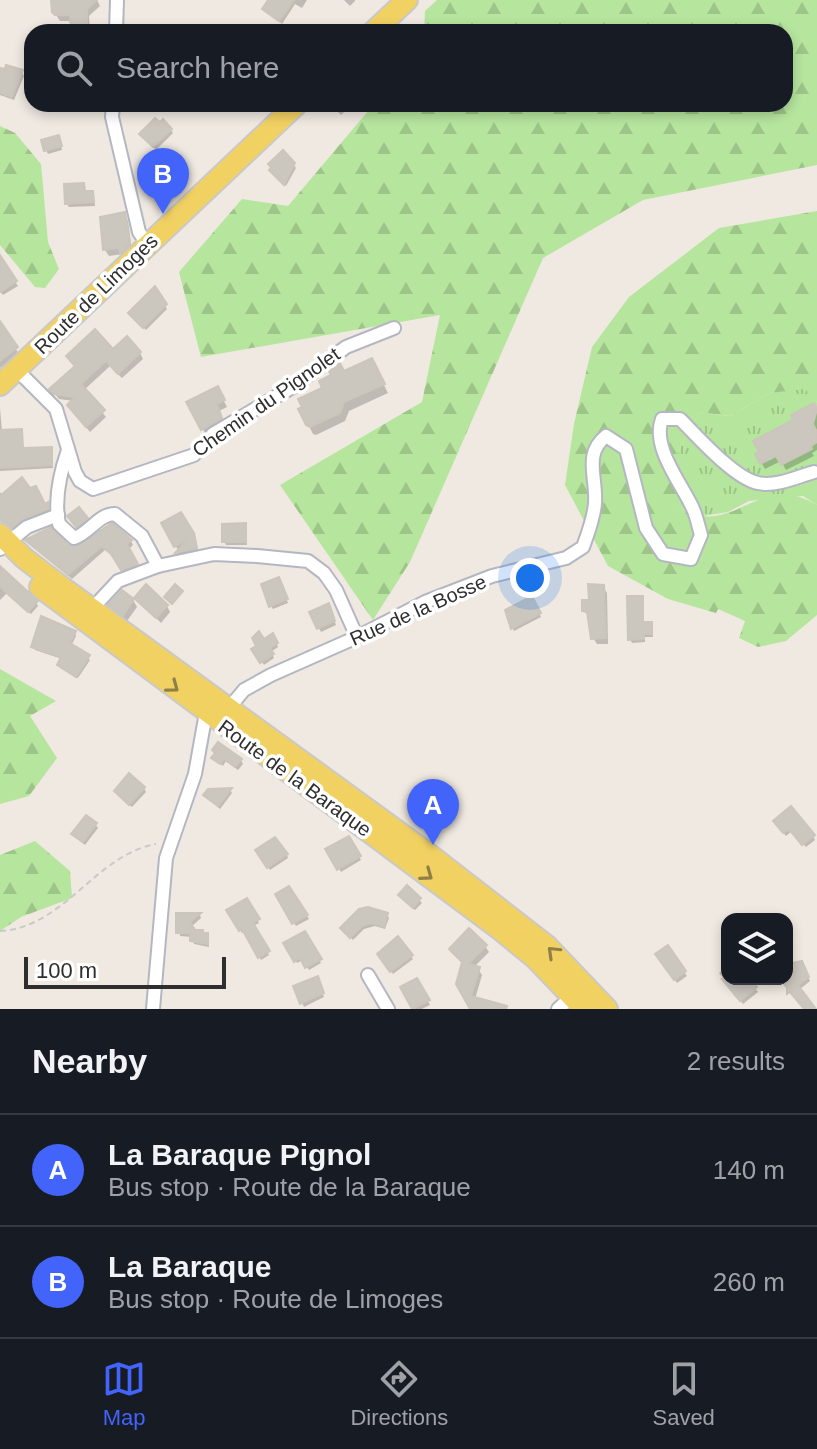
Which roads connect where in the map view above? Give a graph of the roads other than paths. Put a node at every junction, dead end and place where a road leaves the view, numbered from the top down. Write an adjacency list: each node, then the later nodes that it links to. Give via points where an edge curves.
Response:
1 (117, 0): 3 (street)
2 (407, 0): 4 (main road)
3 (116, 24)
4 (382, 24)
5 (112, 112): 7 (street, via 139,232)
6 (289, 112): 7 (main road, Route de Limoges)
7 (148, 245): 9 (main road, Route de Limoges)
8 (394, 328): 11 (street, Chemin du Pignolet, via 346,347 294,386 213,434 194,455 93,489 80,481)
9 (17, 370): 10 (main road, Route de Limoges); 11 (street, Chemin du Pignolet, via 56,409)
10 (0, 385)
11 (68, 450): 13 (street)
12 (814, 472): 17 (street, Rue de la Bosse, via 756,483 728,466 680,419 662,419 658,429 671,471 694,510 701,535 691,559 679,558 663,554 646,528 626,449 606,436 596,444 592,463 595,503 583,547 566,558 492,576 425,602)
13 (58, 515): 14 (street, via 27,527); 15 (street, via 59,524 74,538 106,514 120,516 142,536)
14 (2, 545): 16 (main road, Route de la Baraque)
15 (158, 566): 16 (street, via 118,581); 17 (street, via 214,554 308,561 336,590)
16 (87, 614): 18 (main road, Route de la Baraque, via 128,644 150,649); 20 (main road, Route de la Baraque, one-way to 20)
17 (357, 637): 19 (street, Rue de la Bosse, via 271,675 244,690)
18 (206, 691): 19 (main road, Route de la Baraque); 20 (street)
19 (229, 708): 22 (main road, Route de la Baraque, one-way to 19, via 547,946)
20 (207, 713): 22 (main road, Route de la Baraque, one-way to 22, via 497,927); 23 (street, via 195,774 166,858)
21 (368, 975): 24 (street)
22 (575, 1000): 25 (main road, Route de la Baraque)
23 (153, 1009)
24 (388, 1009)
25 (607, 1009)

